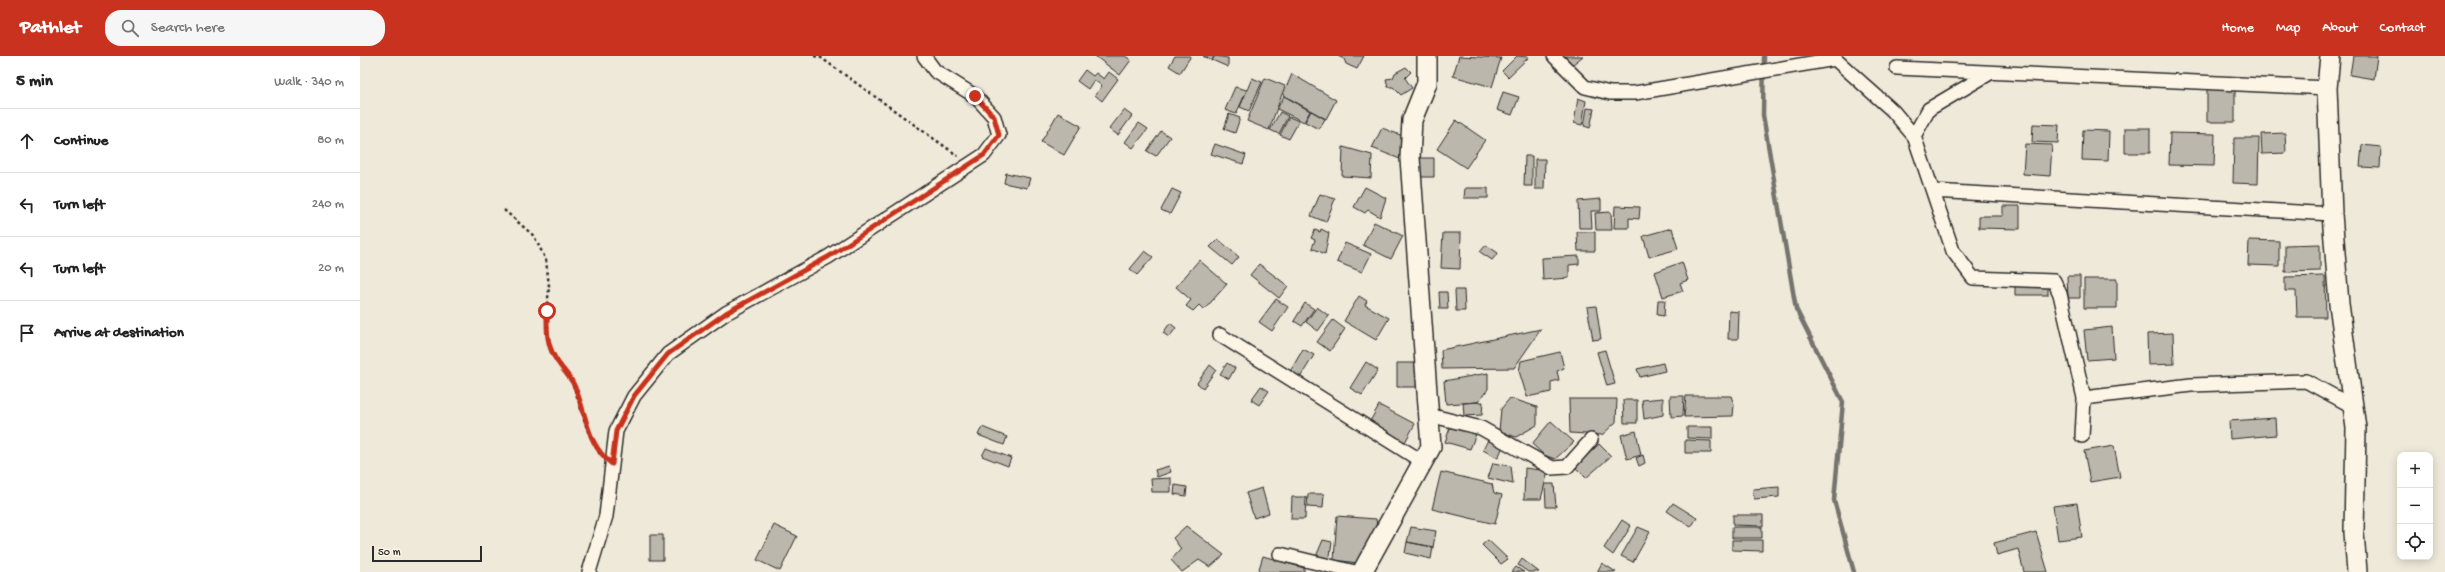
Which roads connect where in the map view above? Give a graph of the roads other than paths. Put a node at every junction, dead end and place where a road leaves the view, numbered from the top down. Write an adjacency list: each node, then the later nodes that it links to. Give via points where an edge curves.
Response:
1 (924, 56): 20 (street, via 935,71 975,96 994,117 999,135 984,155 828,257 726,313 668,354 634,396 616,431 606,516)
2 (1427, 56): 15 (street, via 1427,83 1412,120 1410,158)
3 (1554, 56): 5 (street, via 1586,87 1610,93 1635,93)
4 (2330, 56): 8 (street)
5 (1836, 58): 9 (street, via 1893,111)
6 (1897, 68): 7 (street)
7 (1990, 73): 8 (street); 9 (street, via 1929,109)
8 (2327, 88): 11 (street)
9 (1914, 136): 10 (street)
10 (1933, 191): 11 (street); 13 (street, via 1953,251 1973,278 2054,281 2060,294)
11 (2332, 214): 14 (street, via 2339,304)
12 (1220, 335): 18 (street)
13 (2084, 398): 14 (street, via 2191,385 2306,381); 16 (street)
14 (2352, 406): 23 (street, via 2356,428 2354,532)
15 (1430, 414): 17 (street, via 1481,428 1552,468 1566,467); 18 (street, via 1431,447)
16 (2082, 436)
17 (1591, 440)
18 (1423, 462): 22 (street)
19 (1280, 554): 21 (street)
20 (589, 572)
21 (1355, 572)
22 (1362, 572)
23 (2357, 572)

